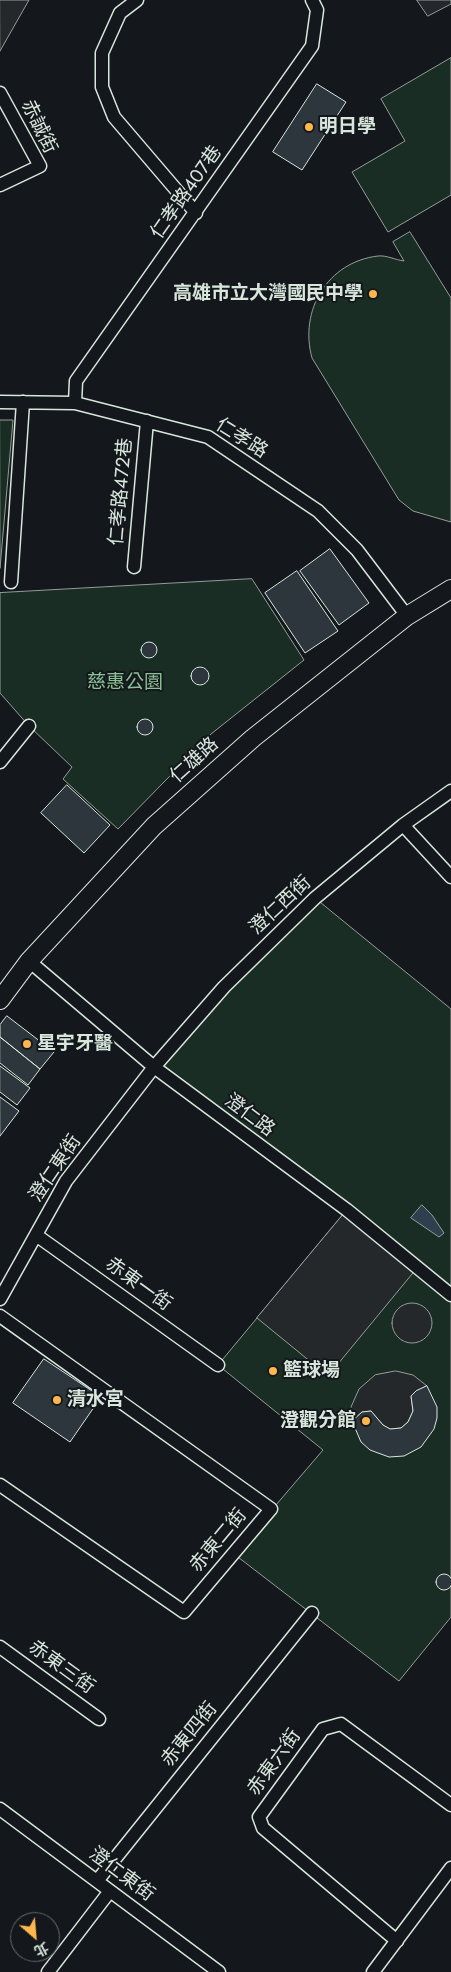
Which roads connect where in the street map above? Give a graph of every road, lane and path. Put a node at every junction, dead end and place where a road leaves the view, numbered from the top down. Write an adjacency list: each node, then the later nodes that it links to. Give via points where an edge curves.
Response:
1 (137, 0): 5 (street, via 120,14 102,53 102,87 114,117)
2 (312, 0): 5 (street, 仁孝路407巷, via 317,10 312,46)
3 (0, 93): 4 (street, 赤誠街, via 40,166)
4 (0, 185)
5 (196, 213): 8 (street, 仁孝路407巷, via 76,381)
6 (0, 402): 7 (street, 仁孝路)
7 (23, 402): 8 (street, 仁孝路); 11 (street)
8 (75, 403): 9 (street, 仁孝路)
9 (147, 421): 10 (street, 仁孝路472巷); 13 (street, 仁孝路, via 208,436 318,511 357,550)
10 (134, 567)
11 (11, 582)
12 (451, 589): 13 (street, 仁雄路)
13 (407, 616): 19 (street, 仁雄路, via 253,738 154,826)
14 (29, 726): 15 (street)
15 (0, 762)
16 (451, 791): 17 (street, 澄仁西街)
17 (403, 826): 18 (street); 21 (street, 澄仁西街, via 287,926 224,987)
18 (451, 877)
19 (29, 961): 20 (street, 仁雄路); 21 (street, 澄仁路)
20 (0, 1000)
21 (154, 1067): 22 (street, 澄仁東街, via 66,1181); 23 (street, 澄仁路, via 347,1210)
22 (36, 1235): 24 (street, 澄仁東街); 26 (street, 赤東一街)
23 (451, 1295)
24 (0, 1299)
25 (0, 1316): 27 (street, 赤東二街, via 271,1509 184,1612)
26 (218, 1365)
27 (0, 1485)
28 (312, 1613): 34 (street, 赤東四街)
29 (0, 1647): 30 (street, 赤東三街)
30 (99, 1719)
31 (451, 1805): 36 (street, 赤東六街, via 341,1724 323,1729 259,1817 263,1828)
32 (0, 1809): 34 (street, 澄仁東街)
33 (451, 1868): 36 (street)
34 (97, 1881): 35 (street, 澄仁東街)
35 (110, 1891): 37 (street); 38 (street, 澄仁東街)
36 (397, 1941): 39 (street)
37 (48, 1972)
38 (219, 1972)
39 (374, 1972)

